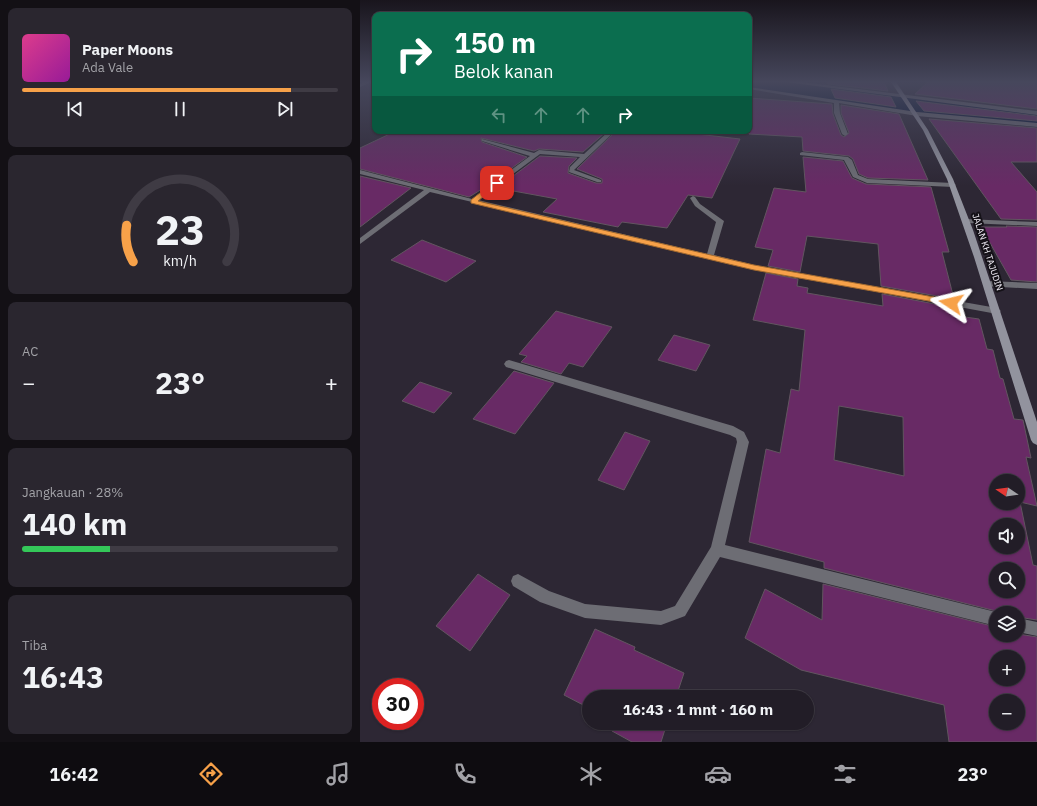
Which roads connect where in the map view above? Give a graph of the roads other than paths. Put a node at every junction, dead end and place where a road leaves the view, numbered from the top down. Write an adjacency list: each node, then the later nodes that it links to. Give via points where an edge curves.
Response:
1 (838, 117): 6 (street)
2 (917, 117): 13 (street, JALAN KH TAJUDIN)
3 (984, 117): 4 (street)
4 (1037, 125)
5 (609, 134): 10 (street)
6 (845, 134)
7 (484, 140): 9 (street)
8 (802, 154): 13 (street, via 846,158 855,176 867,181)
9 (533, 155): 10 (street, via 541,152); 16 (street)
10 (585, 156): 12 (street, via 571,171)
11 (360, 172): 14 (street)
12 (599, 181)
13 (953, 185): 17 (street, JALAN KH TAJUDIN)
14 (430, 189): 16 (street); 19 (street)
15 (693, 198): 20 (street, via 720,221)
16 (473, 201): 20 (street)
17 (968, 222): 18 (street); 21 (street, JALAN KH TAJUDIN)
18 (1037, 224)
19 (360, 242)
20 (710, 257): 23 (street)
21 (987, 284): 22 (street); 23 (street, JALAN KH TAJUDIN)
22 (1037, 286)
23 (997, 311): 25 (street, JALAN KH TAJUDIN)
24 (509, 364): 26 (street, via 740,435 743,442)
25 (1037, 440)
26 (718, 550): 27 (street, via 680,611 661,618 585,611 545,597); 28 (street)
27 (518, 581)
28 (989, 617)
29 (1025, 626): 30 (street)
30 (1037, 629)

